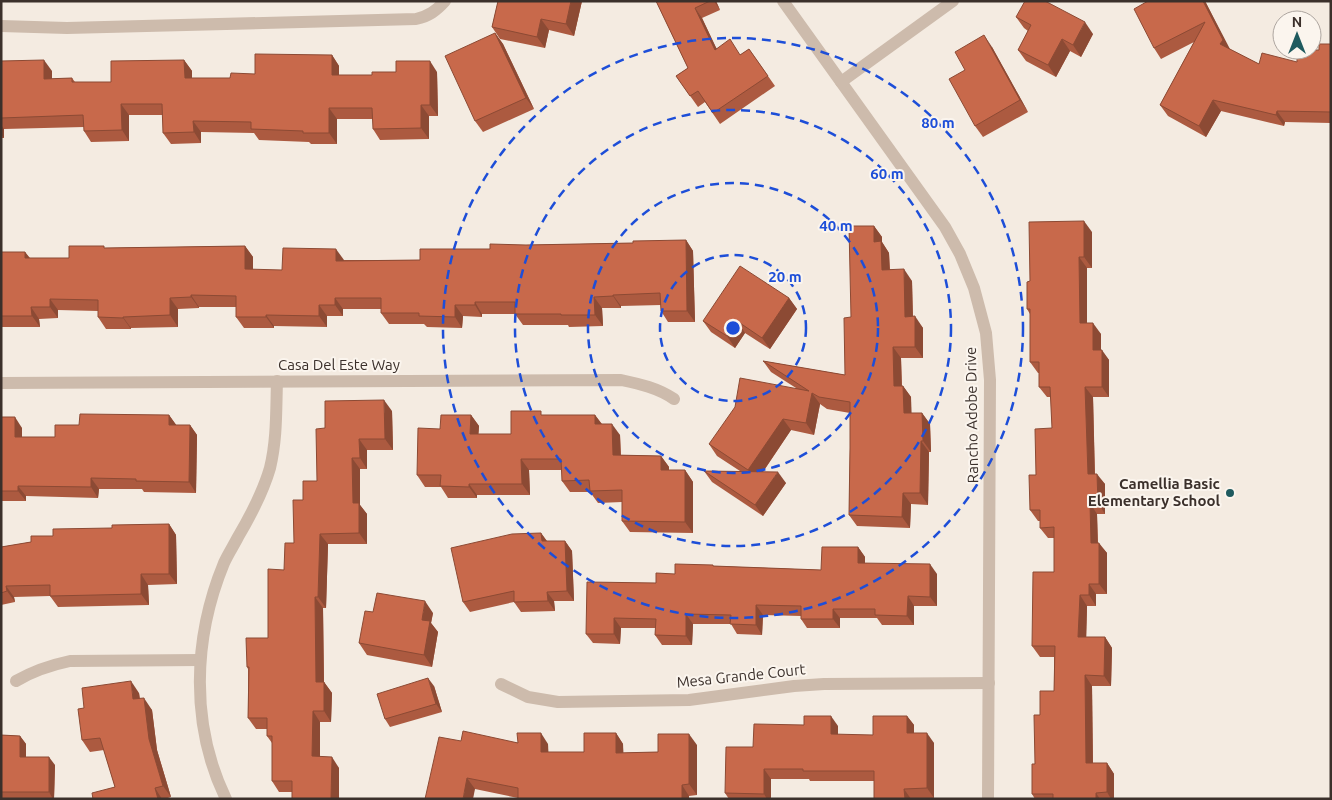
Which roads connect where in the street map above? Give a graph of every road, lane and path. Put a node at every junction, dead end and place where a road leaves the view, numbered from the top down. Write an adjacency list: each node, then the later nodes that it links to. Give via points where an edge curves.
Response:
1 (444, 1): 4 (street, via 438,10 416,19 67,28)
2 (783, 1): 5 (street, Rancho Adobe Drive)
3 (953, 1): 5 (street)
4 (1, 26)
5 (841, 82): 11 (street, Rancho Adobe Drive, via 945,227 974,288 986,333 990,380)
6 (277, 381): 7 (street, Casa Del Este Way); 8 (street, Casa Del Este Way, via 621,380 645,385); 9 (street, via 276,440 269,469 256,504 224,562 209,604)
7 (1, 383)
8 (674, 399)
9 (200, 660): 10 (street, via 70,661 49,666); 13 (street, via 200,708 206,742)
10 (16, 682)
11 (989, 683): 12 (street, Mesa Grande Court, via 824,684 689,700 558,702 528,697); 14 (street, Rancho Adobe Drive)
12 (501, 684)
13 (226, 799)
14 (988, 799)

